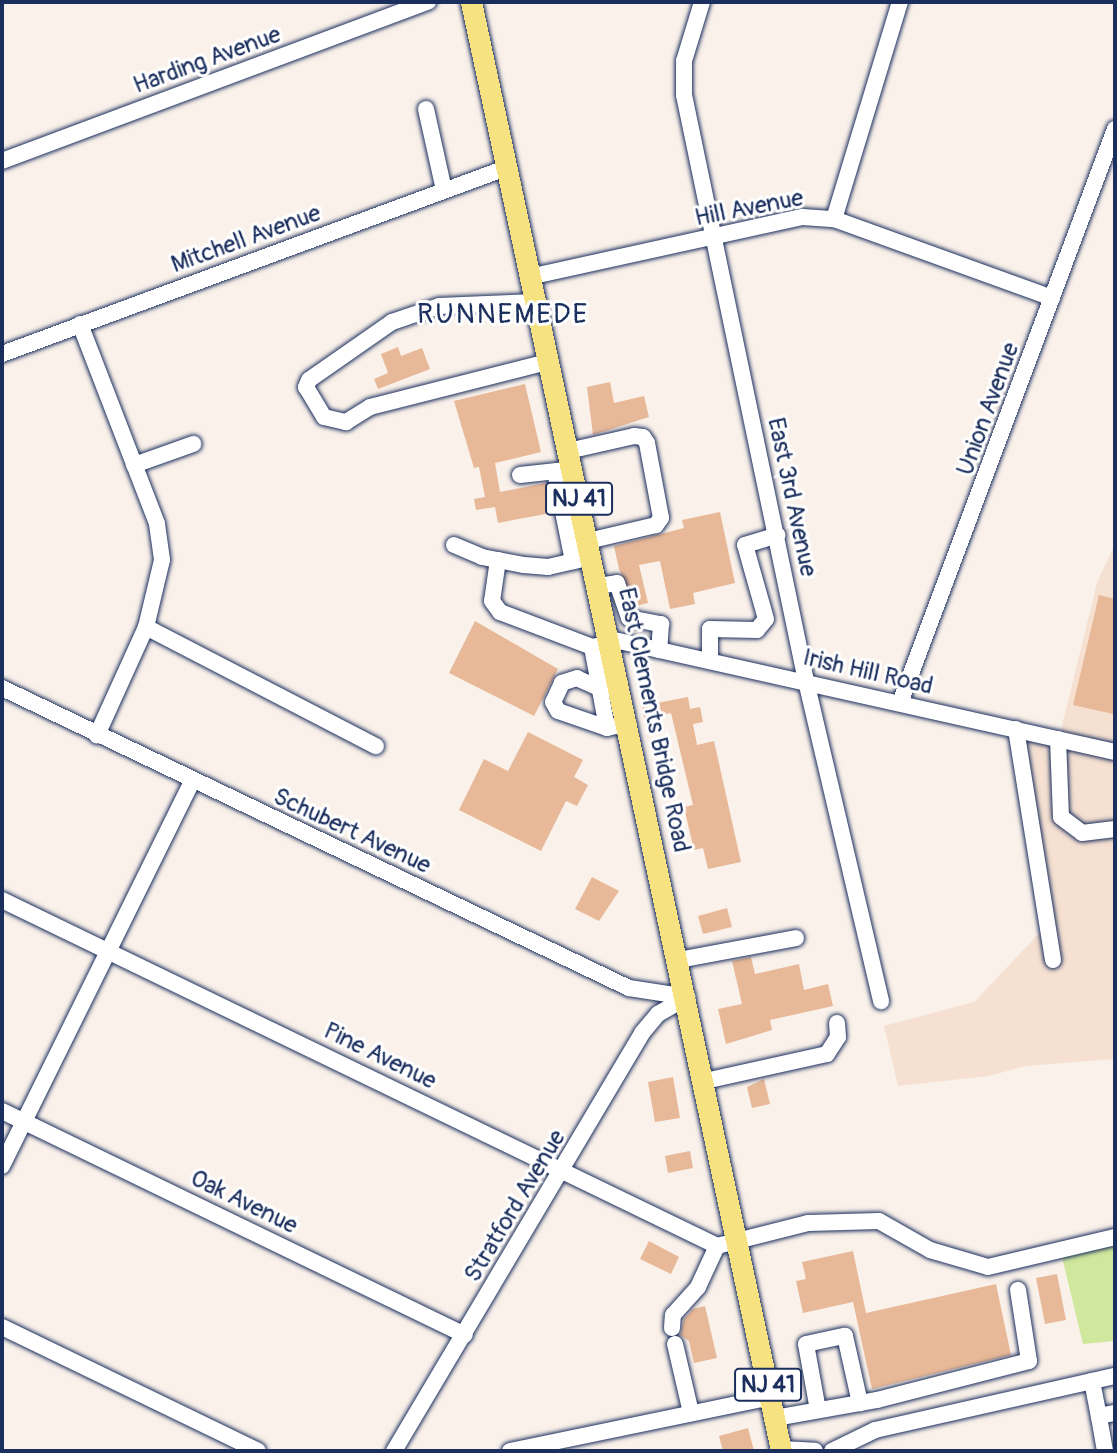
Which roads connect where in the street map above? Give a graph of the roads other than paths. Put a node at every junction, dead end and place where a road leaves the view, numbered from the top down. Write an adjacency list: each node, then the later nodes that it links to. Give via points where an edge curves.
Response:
1 (428, 2): 7 (street, Harding Avenue)
2 (471, 2): 8 (main road, East Clements Bridge Road / NJ 41)
3 (702, 2): 11 (street, East 3rd Avenue, via 683,78)
4 (900, 2): 10 (street)
5 (426, 109): 9 (street)
6 (1115, 129): 13 (street, Union Avenue)
7 (2, 161)
8 (506, 168): 9 (street, Mitchell Avenue); 12 (main road, East Clements Bridge Road / NJ 41)
9 (444, 190): 15 (street, Mitchell Avenue)
10 (834, 219): 11 (street, Hill Avenue, via 803,217); 13 (street, Hill Avenue)
11 (714, 237): 12 (street, Hill Avenue); 22 (street, East 3rd Avenue)
12 (529, 277): 14 (main road, East Clements Bridge Road / NJ 41)
13 (1052, 298): 34 (street, Union Avenue)
14 (535, 302): 17 (main road, East Clements Bridge Road / NJ 41); 17 (street, via 439,306 392,322 309,380 306,387 324,417 334,423 389,402)
15 (80, 324): 16 (street, Mitchell Avenue); 20 (street)
16 (2, 354)
17 (548, 362): 19 (main road, East Clements Bridge Road / NJ 41)
18 (193, 444): 20 (street)
19 (565, 464): 21 (street); 24 (main road, East Clements Bridge Road / NJ 41); 24 (street, via 634,436 647,443 661,518 656,525)
20 (134, 465): 27 (street, via 157,523 162,560)
21 (520, 475)
22 (777, 535): 30 (street, via 746,545 766,620 757,630 710,629); 31 (street, East 3rd Avenue)
23 (454, 545): 25 (street)
24 (584, 553): 25 (street, via 548,567); 26 (main road, East Clements Bridge Road / NJ 41)
25 (498, 560): 28 (street, Irish Hill Road, via 492,601 500,612)
26 (598, 586): 28 (main road, East Clements Bridge Road / NJ 41); 29 (street, via 617,583 629,618 661,624)
27 (146, 627): 37 (street); 39 (street)
28 (604, 643): 29 (street, Irish Hill Road); 32 (main road, East Clements Bridge Road / NJ 41)
29 (659, 650): 30 (street, Irish Hill Road)
30 (710, 660): 31 (street, Irish Hill Road)
31 (806, 681): 34 (street, Irish Hill Road); 49 (street, East 3rd Avenue)
32 (609, 685): 35 (main road, East Clements Bridge Road / NJ 41); 35 (street, via 577,678 562,683 553,702 558,711)
33 (2, 688): 37 (street, Schubert Avenue)
34 (900, 703): 36 (street, Irish Hill Road)
35 (618, 726): 46 (main road, East Clements Bridge Road / NJ 41)
36 (1016, 729): 38 (street, Irish Hill Road); 47 (street)
37 (97, 735): 41 (street, Schubert Avenue)
38 (1058, 739): 40 (street, Irish Hill Road); 42 (street, via 1061,817 1082,832)
39 (376, 746)
40 (1115, 752)
41 (193, 780): 45 (street); 48 (street, Schubert Avenue, via 629,988)
42 (1115, 829)
43 (2, 900): 45 (street, Pine Avenue)
44 (796, 938): 46 (street)
45 (108, 951): 53 (street); 55 (street, Pine Avenue)
46 (679, 960): 48 (main road, East Clements Bridge Road / NJ 41)
47 (1053, 960)
48 (687, 997): 51 (main road, East Clements Bridge Road / NJ 41); 55 (street, Stratford Avenue, via 658,1014 642,1033)
49 (881, 1001)
50 (837, 1023): 51 (street, via 838,1037 827,1054)
51 (705, 1081): 57 (main road, East Clements Bridge Road / NJ 41)
52 (2, 1111): 53 (street, Oak Avenue)
53 (23, 1121): 54 (street); 61 (street, Oak Avenue)
54 (2, 1166)
55 (563, 1171): 58 (street, Pine Avenue); 61 (street, Stratford Avenue)
56 (1115, 1237): 57 (street, via 988,1268 930,1250 879,1221 807,1223)
57 (739, 1243): 58 (street); 65 (main road, East Clements Bridge Road / NJ 41)
58 (717, 1246): 67 (street, via 698,1287 673,1315)
59 (1018, 1290): 64 (street, via 1030,1362)
60 (2, 1327): 71 (street)
61 (466, 1335): 72 (street, Stratford Avenue)
62 (1115, 1376): 63 (street)
63 (1092, 1381): 68 (street); 69 (street, via 875,1430)
64 (860, 1403): 66 (street); 66 (street, via 845,1336 806,1344)
65 (772, 1408): 66 (street); 67 (street); 70 (main road, East Clements Bridge Road / NJ 41)
66 (818, 1410)
67 (691, 1413): 73 (street)
68 (1107, 1414): 76 (street)
69 (869, 1444): 75 (street)
70 (781, 1450): 74 (street)
71 (258, 1451)
72 (394, 1451)
73 (510, 1451)
74 (816, 1451)
75 (832, 1451)
76 (1105, 1451)

